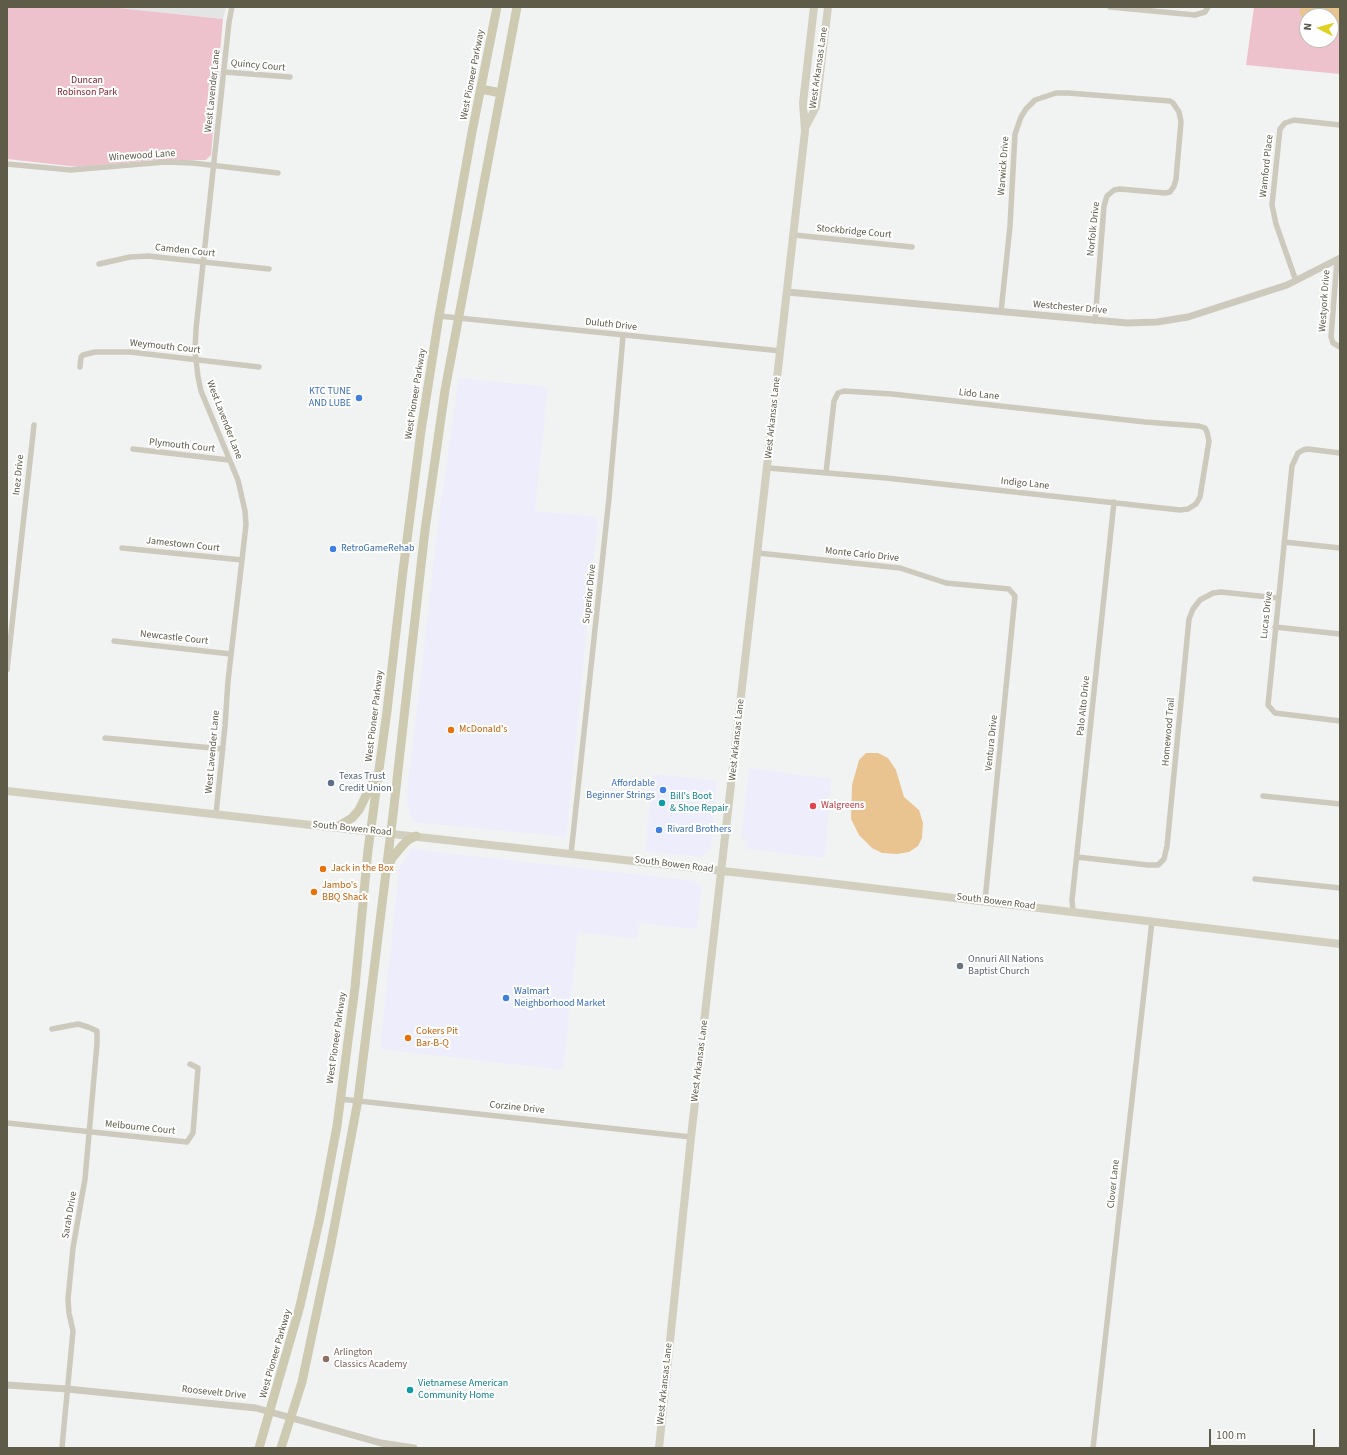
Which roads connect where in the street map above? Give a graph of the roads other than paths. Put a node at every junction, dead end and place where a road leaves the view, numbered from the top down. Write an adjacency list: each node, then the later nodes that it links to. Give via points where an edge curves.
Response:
1 (232, 7): 8 (street, West Lavender Lane)
2 (497, 7): 10 (main road, West Pioneer Parkway)
3 (517, 7): 11 (main road)
4 (814, 7): 14 (main road, West Arkansas Lane, via 803,103)
5 (828, 7): 14 (main road, West Arkansas Lane, via 816,107)
6 (1110, 7): 7 (street, via 1195,15 1205,12)
7 (1208, 7)
8 (224, 72): 9 (street, Quincy Court); 16 (street, West Lavender Lane)
9 (290, 77)
10 (481, 89): 11 (main road); 27 (main road, West Pioneer Parkway)
11 (501, 93): 28 (main road)
12 (1176, 107): 26 (street, Warwick Drive, via 1170,101 1068,93 1047,95 1029,106 1021,117 1015,134 1010,226); 29 (street, Norfolk Drive, via 1181,122 1176,179 1170,192 1120,189 1107,196 1104,206)
13 (1340, 125): 24 (street, Warnford Place, via 1294,120 1285,123 1280,129 1272,205)
14 (806, 127): 18 (main road, West Arkansas Lane)
15 (7, 164): 16 (street, Winewood Lane, via 71,170 165,162)
16 (214, 165): 17 (street, Winewood Lane); 21 (street, West Lavender Lane)
17 (278, 173)
18 (794, 235): 19 (street, Stockbridge Court); 25 (main road, West Arkansas Lane)
19 (912, 246)
20 (1338, 259): 24 (street, Westchester Drive); 31 (street, Westyork Drive, via 1331,337 1332,343)
21 (204, 262): 22 (street, Camden Court, via 148,256); 23 (street, Camden Court); 33 (street, West Lavender Lane)
22 (99, 264)
23 (269, 269)
24 (1296, 281): 29 (street, Westchester Drive, via 1188,317 1157,322)
25 (787, 292): 26 (street, Westchester Drive); 32 (main road, West Arkansas Lane)
26 (1001, 312): 29 (street, Westchester Drive)
27 (439, 316): 28 (street, Duluth Drive); 51 (main road, West Pioneer Parkway, via 421,431)
28 (459, 318): 30 (street, Duluth Drive); 52 (main road, via 445,390)
29 (1095, 321)
30 (623, 336): 32 (street, Duluth Drive); 70 (street, Superior Drive)
31 (1340, 347)
32 (781, 351): 41 (main road, West Arkansas Lane)
33 (195, 359): 34 (street, Weymouth Court, via 130,352 95,352 81,357); 35 (street, Weymouth Court); 40 (street, West Lavender Lane, via 201,391)
34 (80, 367)
35 (259, 367)
36 (34, 425): 57 (street, Inez Drive)
37 (1199, 426): 42 (street, Lido Lane, via 844,391 838,393 834,401); 43 (street, Indigo Lane, via 1205,428 1209,441 1200,497 1196,504 1180,510)
38 (133, 450): 40 (street, Plymouth Court)
39 (1340, 453): 44 (street, Lucas Drive, via 1308,449 1298,453 1292,466)
40 (229, 460): 48 (street, West Lavender Lane, via 238,480 246,511)
41 (768, 468): 42 (street, Indigo Lane); 47 (main road, West Arkansas Lane)
42 (826, 473): 43 (street, Indigo Lane)
43 (1114, 502): 71 (street, Palo Alto Drive)
44 (1284, 542): 46 (street); 50 (street, Lucas Drive)
45 (122, 548): 48 (street, Jamestown Court)
46 (1340, 548)
47 (758, 553): 49 (street, Monte Carlo Drive, via 900,568 946,583); 72 (main road, West Arkansas Lane)
48 (242, 560): 56 (street, West Lavender Lane)
49 (1010, 589): 76 (street, Ventura Drive, via 1015,596 1015,607)
50 (1278, 598): 53 (street, Lucas Drive); 71 (street, Homewood Trail, via 1214,592 1200,600 1193,609 1189,619 1164,859 1158,865 1148,865)
51 (398, 616): 52 (main road); 61 (main road, West Pioneer Parkway)
52 (415, 622): 68 (main road)
53 (1275, 627): 54 (street); 58 (street, Lucas Drive, via 1268,705 1275,713)
54 (1340, 634)
55 (114, 641): 56 (street, Newcastle Court)
56 (231, 654): 60 (street, West Lavender Lane)
57 (7, 670)
58 (1340, 721)
59 (105, 738): 60 (street)
60 (223, 749): 65 (street, West Lavender Lane)
61 (380, 767): 66 (main road, via 359,810 352,818); 67 (main road, West Pioneer Parkway)
62 (7, 791): 65 (main road, South Bowen Road)
63 (1263, 796): 64 (street)
64 (1340, 804)
65 (216, 814): 66 (main road, South Bowen Road)
66 (337, 827): 67 (main road, South Bowen Road)
67 (371, 831): 68 (main road, South Bowen Road); 82 (main road, West Pioneer Parkway)
68 (391, 833): 69 (main road, South Bowen Road); 73 (main road)
69 (416, 836): 70 (main road, South Bowen Road); 73 (main road, via 408,840 392,858)
70 (572, 854): 72 (main road, South Bowen Road)
71 (1077, 857): 77 (street, Palo Alto Drive)
72 (722, 871): 76 (main road, South Bowen Road); 86 (main road, West Arkansas Lane)
73 (385, 876): 83 (main road)
74 (1255, 879): 75 (street)
75 (1340, 888)
76 (985, 901): 77 (main road, South Bowen Road)
77 (1073, 911): 78 (main road, South Bowen Road)
78 (1152, 921): 79 (main road, South Bowen Road); 96 (street, Clover Lane)
79 (1340, 944)
80 (52, 1029): 85 (street, Sarah Drive, via 78,1024 97,1031)
81 (190, 1064): 85 (street, Melbourne Court, via 198,1068 193,1133 188,1142)
82 (340, 1099): 83 (street, Corzine Drive); 89 (main road, West Pioneer Parkway, via 320,1217 300,1306)
83 (358, 1100): 86 (street, Corzine Drive); 90 (main road, via 302,1382)
84 (7, 1123): 85 (street, Melbourne Court)
85 (89, 1131): 88 (street, Sarah Drive, via 69,1292 69,1313 73,1331)
86 (691, 1137): 95 (main road, West Arkansas Lane)
87 (7, 1385): 88 (street, Roosevelt Drive)
88 (67, 1389): 89 (street, Roosevelt Drive); 91 (street, Sarah Drive)
89 (271, 1411): 90 (street, Roosevelt Drive); 92 (main road, West Pioneer Parkway)
90 (290, 1417): 93 (main road); 94 (street, Roosevelt Drive, via 381,1443)
91 (62, 1447)
92 (260, 1448)
93 (281, 1448)
94 (414, 1448)
95 (659, 1448)
96 (1093, 1448)

